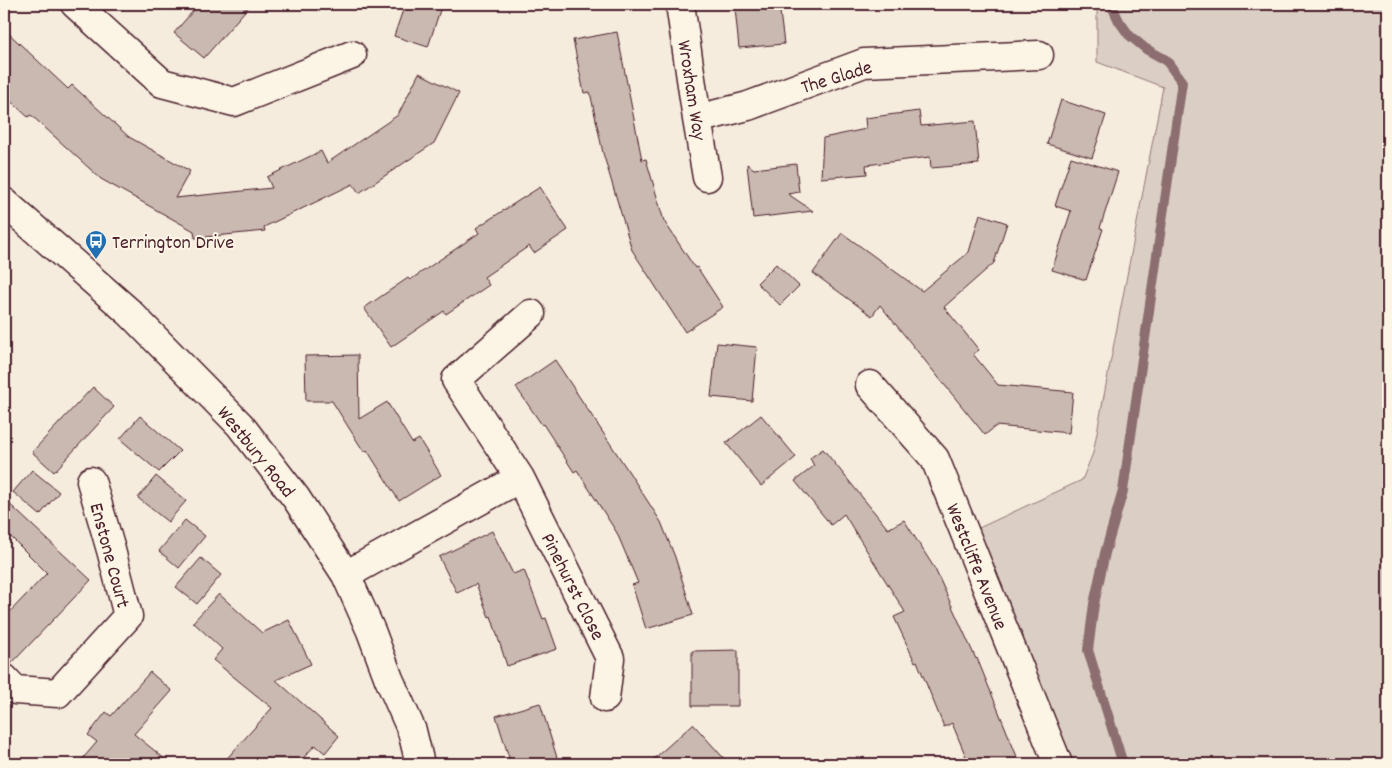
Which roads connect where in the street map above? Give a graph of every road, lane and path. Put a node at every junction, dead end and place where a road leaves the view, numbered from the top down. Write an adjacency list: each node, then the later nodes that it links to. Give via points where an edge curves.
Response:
1 (74, 4): 3 (street, via 162,83 234,102)
2 (680, 4): 5 (street, Wroxham Way)
3 (352, 55)
4 (1038, 55): 5 (street, The Glade, via 864,63 748,106)
5 (697, 119): 6 (street, Wroxham Way)
6 (707, 177)
7 (4, 202): 12 (street, Westbury Road, via 129,312 240,425 296,498)
8 (531, 314): 10 (street, Pinehurst Close, via 456,380)
9 (870, 385): 16 (street, Westcliffe Avenue, via 935,459)
10 (520, 478): 12 (street); 14 (street, Pinehurst Close, via 610,658)
11 (91, 482): 13 (street, Enstone Court, via 128,616 58,693 15,690)
12 (346, 575): 15 (street, Westbury Road, via 412,731)
13 (4, 678)
14 (605, 698)
15 (420, 764)
16 (1058, 764)

